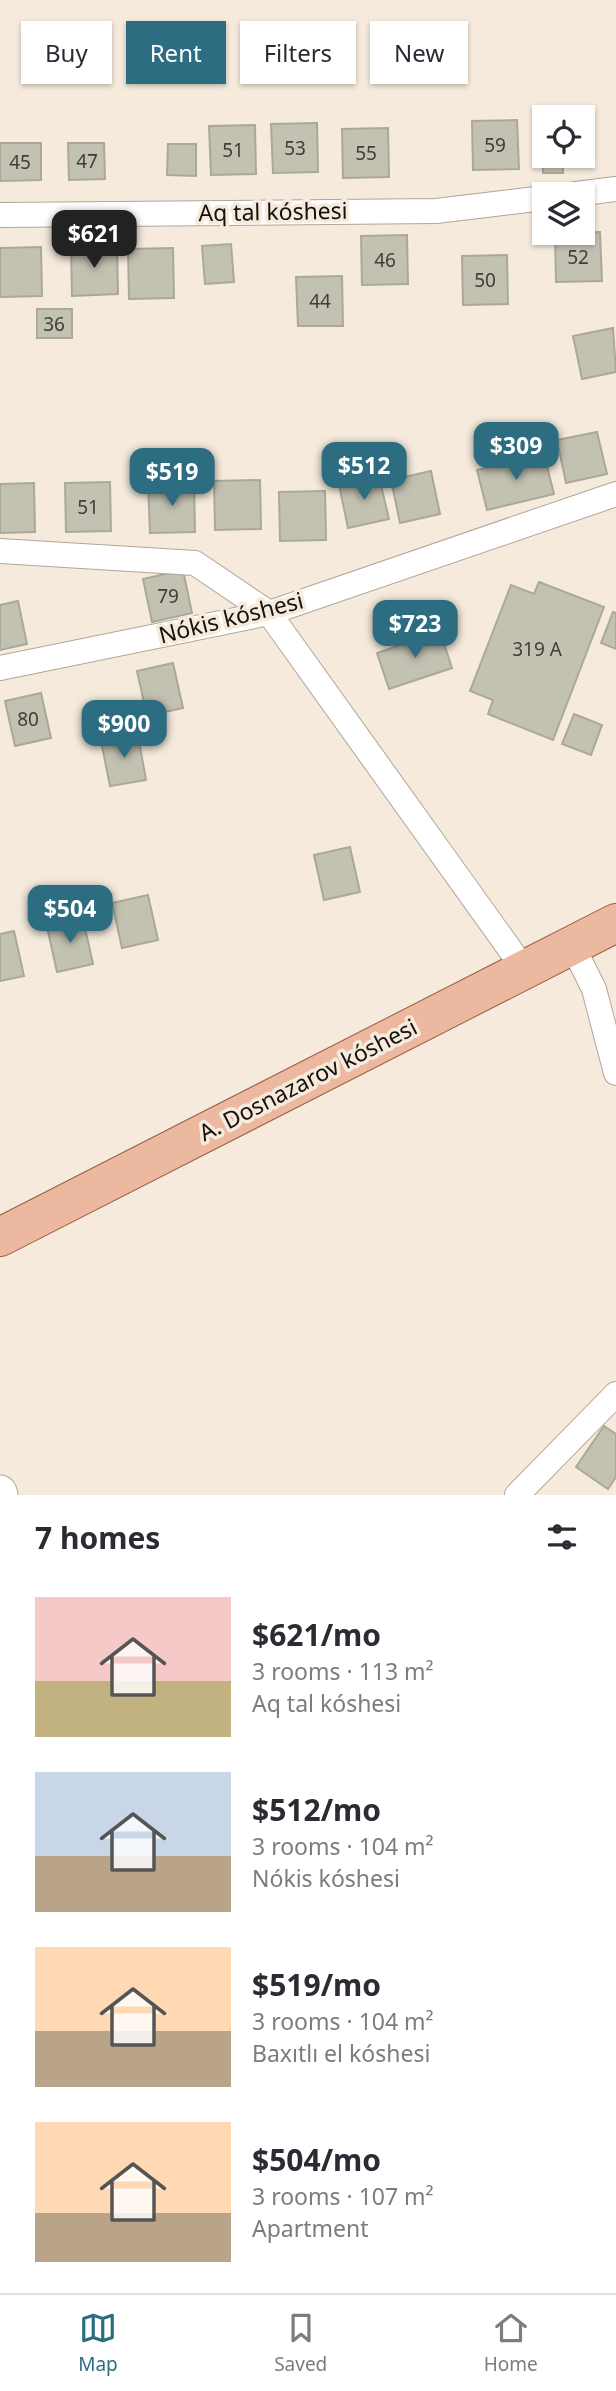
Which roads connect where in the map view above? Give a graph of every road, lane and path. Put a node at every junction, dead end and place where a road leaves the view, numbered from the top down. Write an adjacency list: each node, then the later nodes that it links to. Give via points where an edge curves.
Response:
1 (616, 190): 2 (street)
2 (595, 192)
3 (532, 199): 4 (street, Aq tal kóshesi, via 436,211)
4 (0, 215)
5 (616, 494): 7 (street, Nókis kóshesi)
6 (0, 551): 7 (street, via 195,563)
7 (269, 613): 8 (street, Nókis kóshesi); 11 (street)
8 (0, 668)
9 (616, 923): 10 (main road, A. Dosnazarov kóshesi)
10 (572, 945): 11 (main road, A. Dosnazarov kóshesi); 12 (street, via 594,989)
11 (524, 969): 13 (main road, A. Dosnazarov kóshesi)
12 (616, 1073)
13 (0, 1237)
14 (616, 1394): 15 (street)
15 (517, 1495)

